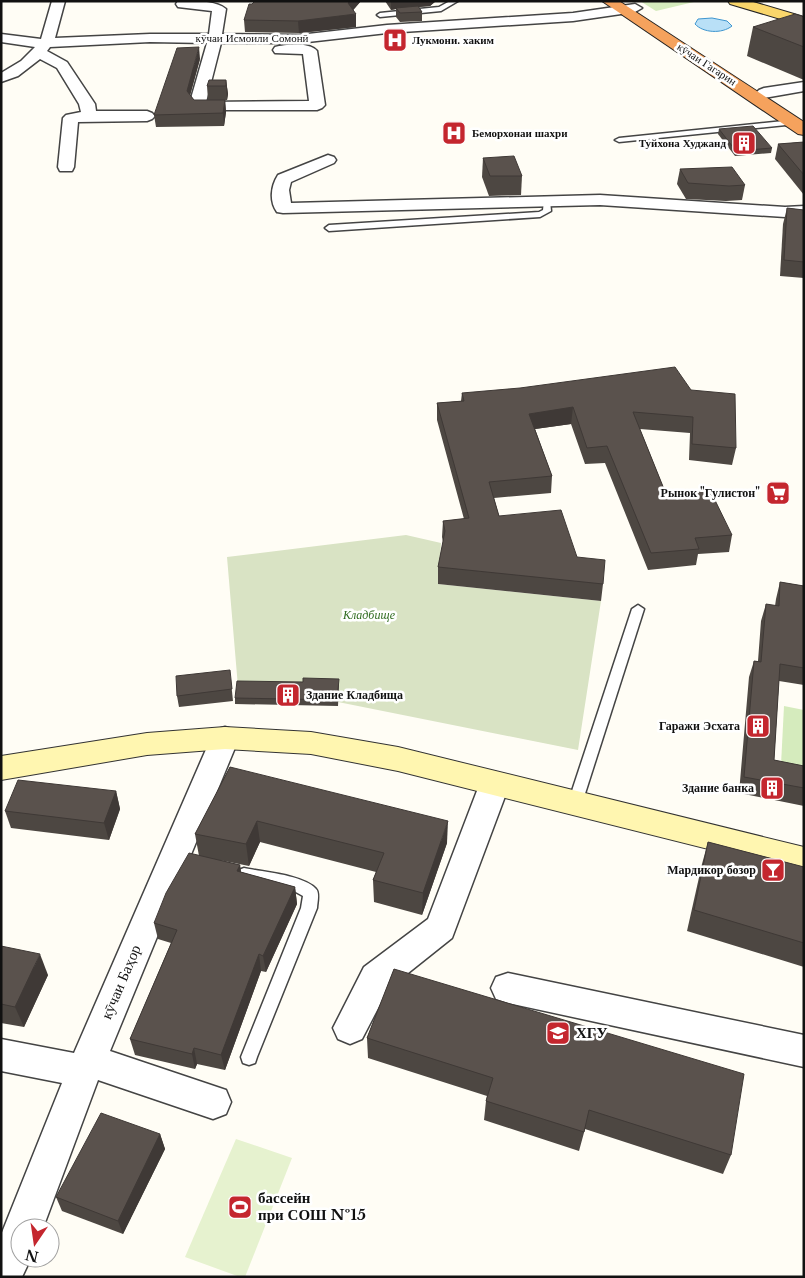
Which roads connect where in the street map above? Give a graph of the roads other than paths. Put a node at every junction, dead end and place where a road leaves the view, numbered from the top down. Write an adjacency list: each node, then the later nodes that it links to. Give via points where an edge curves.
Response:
1 (59, 1): 12 (street)
2 (455, 1): 8 (lane, via 441,9)
3 (735, 1): 9 (main road)
4 (759, 1): 7 (main road)
5 (183, 4): 11 (street, via 219,9)
6 (623, 5): 11 (street, кӯчаи Исмоили Сомонӣ, via 573,17 386,29 299,39); 16 (highway, кӯчаи Гагарин); 19 (highway, кӯчаи Гагарин)
7 (804, 14)
8 (380, 15)
9 (804, 22)
10 (1, 38): 12 (street, кӯчаи Исмоили Сомонӣ)
11 (215, 38): 12 (street, кӯчаи Исмоили Сомонӣ); 13 (street, via 198,102 200,106 318,105 310,51)
12 (41, 47): 14 (street, via 20,70); 17 (street, via 62,66 87,104)
13 (279, 50)
14 (1, 78)
15 (804, 86): 16 (street)
16 (764, 93): 19 (highway, кӯчаи Гагарин)
17 (89, 116): 18 (street); 22 (street, via 71,118)
18 (147, 116)
19 (800, 124): 20 (lane)
20 (619, 140)
21 (328, 160): 23 (street, via 284,179 280,190 283,208)
22 (66, 167)
23 (547, 203): 24 (street, via 600,200); 25 (lane, via 548,211 540,214)
24 (804, 211)
25 (329, 228)
26 (638, 609): 30 (lane)
27 (224, 738): 28 (main road, via 147,744); 29 (main road, via 311,743 398,759); 38 (street, кӯчаи Баҳор, via 183,861)
28 (1, 768)
29 (495, 783): 30 (main road); 34 (street, via 441,928 376,978)
30 (575, 803): 31 (main road)
31 (804, 860)
32 (230, 871): 37 (lane, via 297,885 312,893 309,908)
33 (508, 988): 35 (street)
34 (350, 1028)
35 (804, 1051)
36 (1, 1055): 38 (street)
37 (249, 1056)
38 (86, 1066): 39 (street); 40 (street, кӯчаи Баҳор)
39 (213, 1102)
40 (28, 1218)
41 (10, 1260): 42 (street)
42 (2, 1277)

